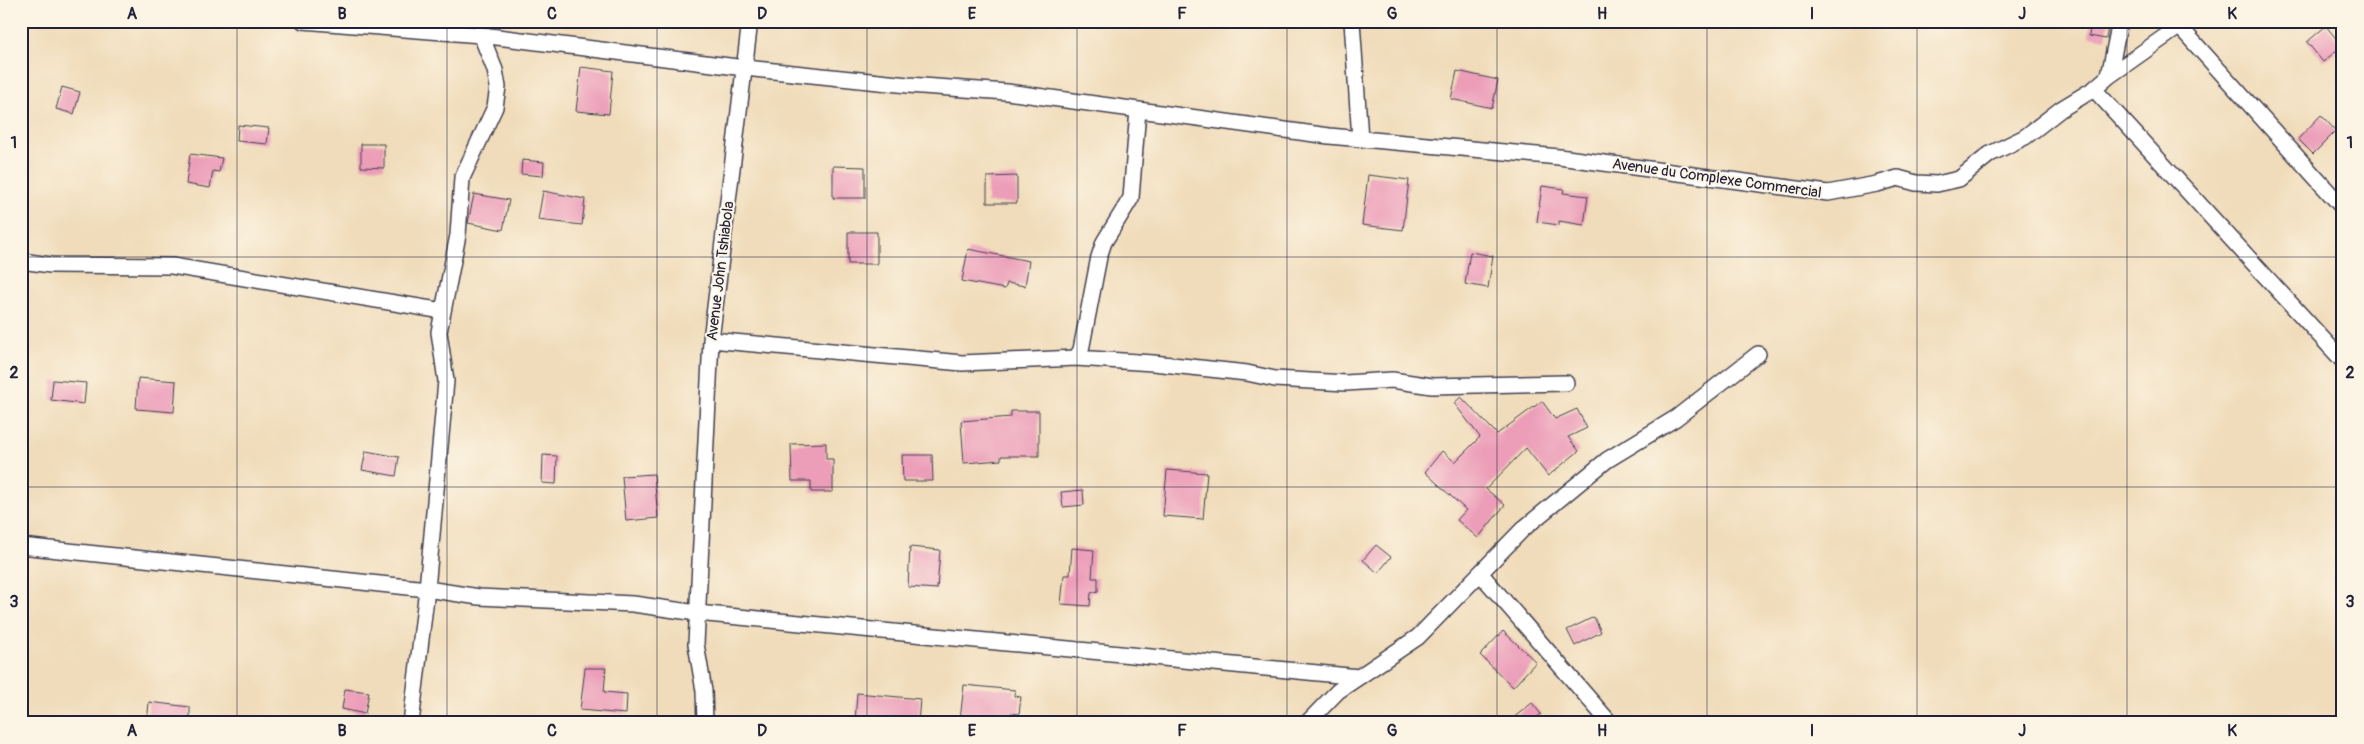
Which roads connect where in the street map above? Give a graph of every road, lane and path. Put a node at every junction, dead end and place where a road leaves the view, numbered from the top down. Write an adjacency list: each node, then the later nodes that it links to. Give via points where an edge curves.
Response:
1 (304, 21): 6 (street, Avenue du Complexe Commercial)
2 (750, 21): 7 (street, Avenue John Tshiabola)
3 (1352, 21): 11 (street)
4 (2120, 21): 8 (street)
5 (2183, 24): 8 (street, Avenue du Complexe Commercial); 12 (street)
6 (481, 35): 7 (street, Avenue du Complexe Commercial); 14 (street, via 498,87 495,107 462,178 458,235)
7 (745, 68): 10 (street, Avenue du Complexe Commercial, via 1007,92); 15 (street, Avenue John Tshiabola)
8 (2109, 76): 9 (street, Avenue du Complexe Commercial)
9 (2094, 90): 11 (street, Avenue du Complexe Commercial, via 2025,136 1990,154 1958,179 1937,184 1898,178 1828,193 1559,157); 18 (street)
10 (1138, 110): 11 (street, Avenue du Complexe Commercial); 17 (street, via 1131,198 1098,258 1081,350)
11 (1360, 139)
12 (2343, 208)
13 (21, 261): 14 (street, via 51,265 172,266)
14 (443, 311): 22 (street, via 439,332 446,381)
15 (711, 340): 17 (street, via 962,363); 23 (street, Avenue John Tshiabola)
16 (1758, 354): 21 (street, via 1676,418 1607,460 1523,529)
17 (1076, 358): 19 (street, via 1153,363 1284,379 1392,380 1432,386)
18 (2343, 360)
19 (1566, 383)
20 (21, 546): 22 (street)
21 (1480, 573): 24 (street, via 1418,637); 28 (street)
22 (428, 589): 23 (street, via 479,597 633,604); 25 (street)
23 (697, 612): 24 (street); 26 (street, Avenue John Tshiabola, via 696,644 704,691)
24 (1358, 677): 27 (street, via 1338,691)
25 (411, 723)
26 (705, 723)
27 (1307, 723)
28 (1610, 723)

